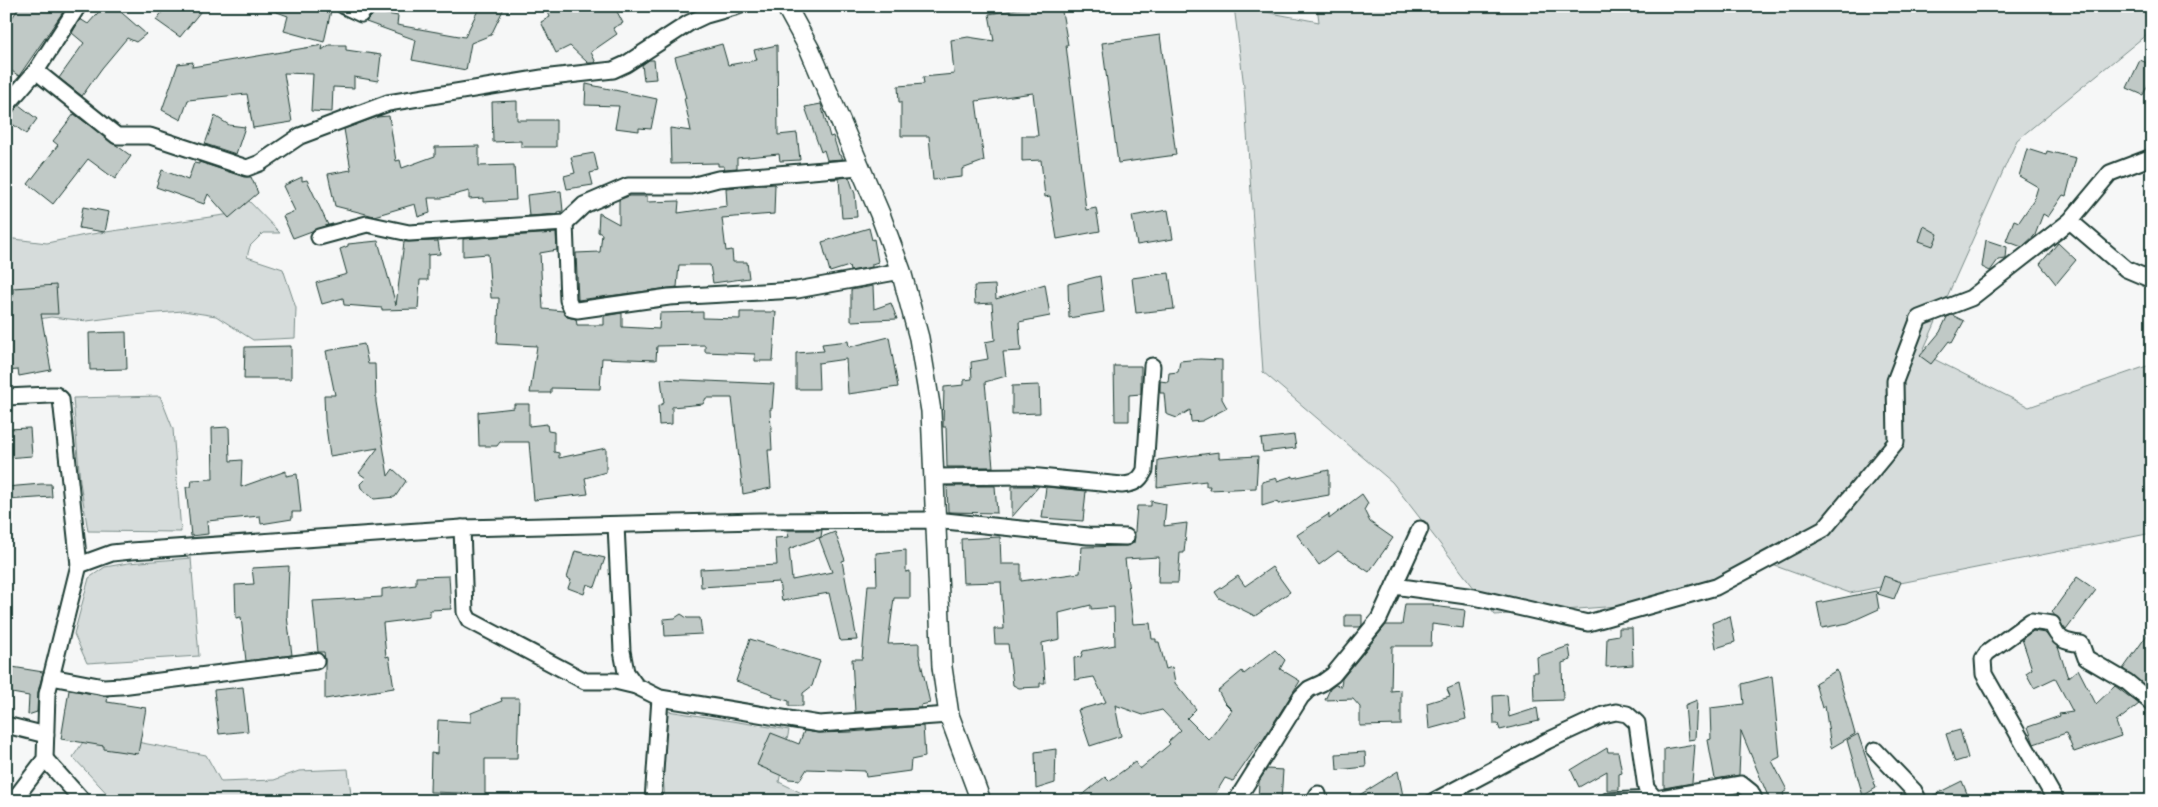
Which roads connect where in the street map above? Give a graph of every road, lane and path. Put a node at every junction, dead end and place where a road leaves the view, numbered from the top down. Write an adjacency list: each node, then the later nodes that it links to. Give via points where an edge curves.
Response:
1 (78, 6): 6 (street)
2 (344, 6): 3 (street, via 361,14)
3 (367, 6)
4 (738, 6): 6 (street, via 706,14 613,70 388,103 300,136 247,168 150,136 117,136)
5 (786, 6): 9 (main road, via 810,50)
6 (36, 71): 7 (street)
7 (6, 106)
8 (2152, 158): 10 (street, via 2110,173)
9 (859, 167): 11 (street, via 718,179 691,186 628,186 584,205); 13 (main road)
10 (2070, 221): 14 (street, via 2126,268); 24 (street, via 1971,298 1919,318 1895,381 1896,442 1824,528 1716,587 1588,623 1474,597)
11 (566, 223): 12 (street, via 409,233 367,224); 13 (street, via 568,300 572,309 577,310 669,297 796,290)
12 (319, 237)
13 (901, 271): 17 (main road, via 920,338 931,411)
14 (2152, 280)
15 (1152, 366): 17 (street, via 1144,470 1134,484 1029,476)
16 (6, 397): 23 (street, via 56,395 60,399)
17 (933, 477): 18 (main road)
18 (936, 520): 19 (street); 22 (street); 30 (main road, via 939,629)
19 (616, 525): 20 (street); 27 (street, via 622,652 626,672)
20 (462, 528): 23 (street, via 131,551 112,553); 27 (street, via 469,620 584,681 615,681)
21 (1420, 529): 24 (street)
22 (1126, 537)
23 (79, 565): 26 (street)
24 (1394, 586): 40 (street, via 1379,619 1338,668 1322,684 1308,689 1301,697)
25 (316, 661): 26 (street, via 121,686 104,687)
26 (51, 677): 32 (street)
27 (636, 686): 28 (street)
28 (660, 698): 30 (street, via 819,724); 38 (street)
29 (2152, 702): 45 (street, via 2127,682 2086,658 2081,644 2062,641 2056,636 2052,624 2032,621 1987,652 1983,659 1984,674)
30 (949, 715): 39 (main road)
31 (6, 725): 32 (street)
32 (46, 735): 34 (street)
33 (1875, 750): 44 (street, via 1914,791)
34 (45, 759): 36 (street); 37 (street)
35 (1656, 799): 41 (street, via 1646,788 1637,723 1627,714 1616,712 1547,741); 42 (street); 43 (street, via 1741,784 1751,792)
36 (13, 801)
37 (83, 801)
38 (653, 801)
39 (981, 801)
40 (1236, 801)
41 (1434, 801)
42 (1608, 801)
43 (1755, 801)
44 (1919, 801)
45 (2056, 801)

